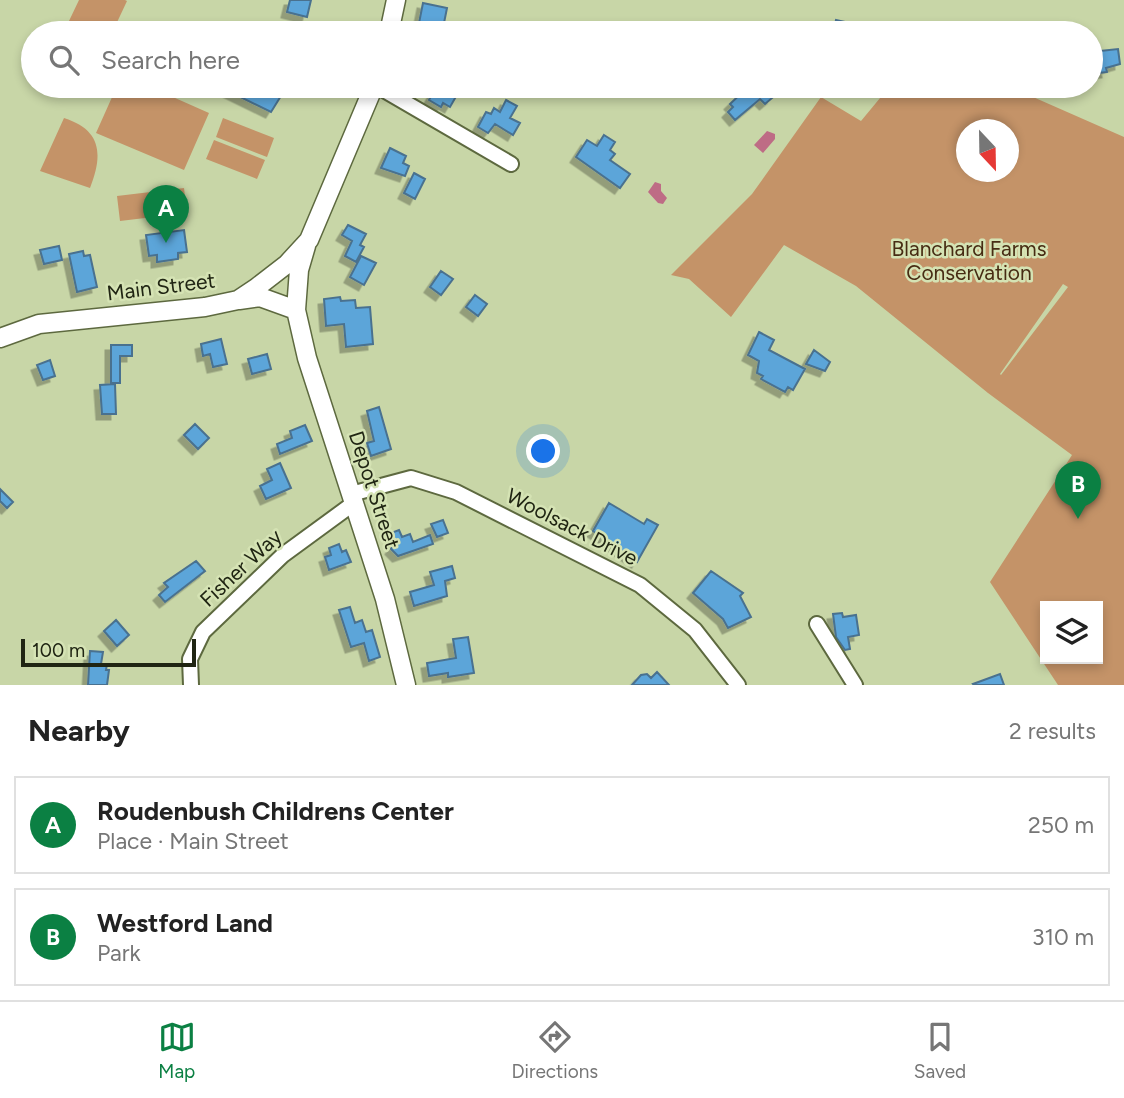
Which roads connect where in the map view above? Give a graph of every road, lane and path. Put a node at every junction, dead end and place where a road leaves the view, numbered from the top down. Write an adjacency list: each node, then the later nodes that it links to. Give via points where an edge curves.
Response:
1 (396, 0): 2 (main road)
2 (392, 21)
3 (370, 98): 6 (main road, Main Street)
4 (396, 98): 5 (street)
5 (511, 164)
6 (309, 240): 7 (main road, Main Street, via 287,264); 8 (main road, Depot Street, via 299,270)
7 (238, 300): 8 (main road, via 260,297); 9 (main road, Main Street, via 164,313 39,324)
8 (296, 310): 10 (main road, Depot Street, via 308,362)
9 (1, 338)
10 (353, 499): 12 (street, Fisher Way, via 290,549 203,632 190,659); 13 (main road, Depot Street); 14 (street, Woolsack Drive, via 411,478 456,492 640,585 695,630)
11 (817, 624): 15 (street)
12 (191, 685)
13 (406, 685)
14 (738, 685)
15 (855, 685)

